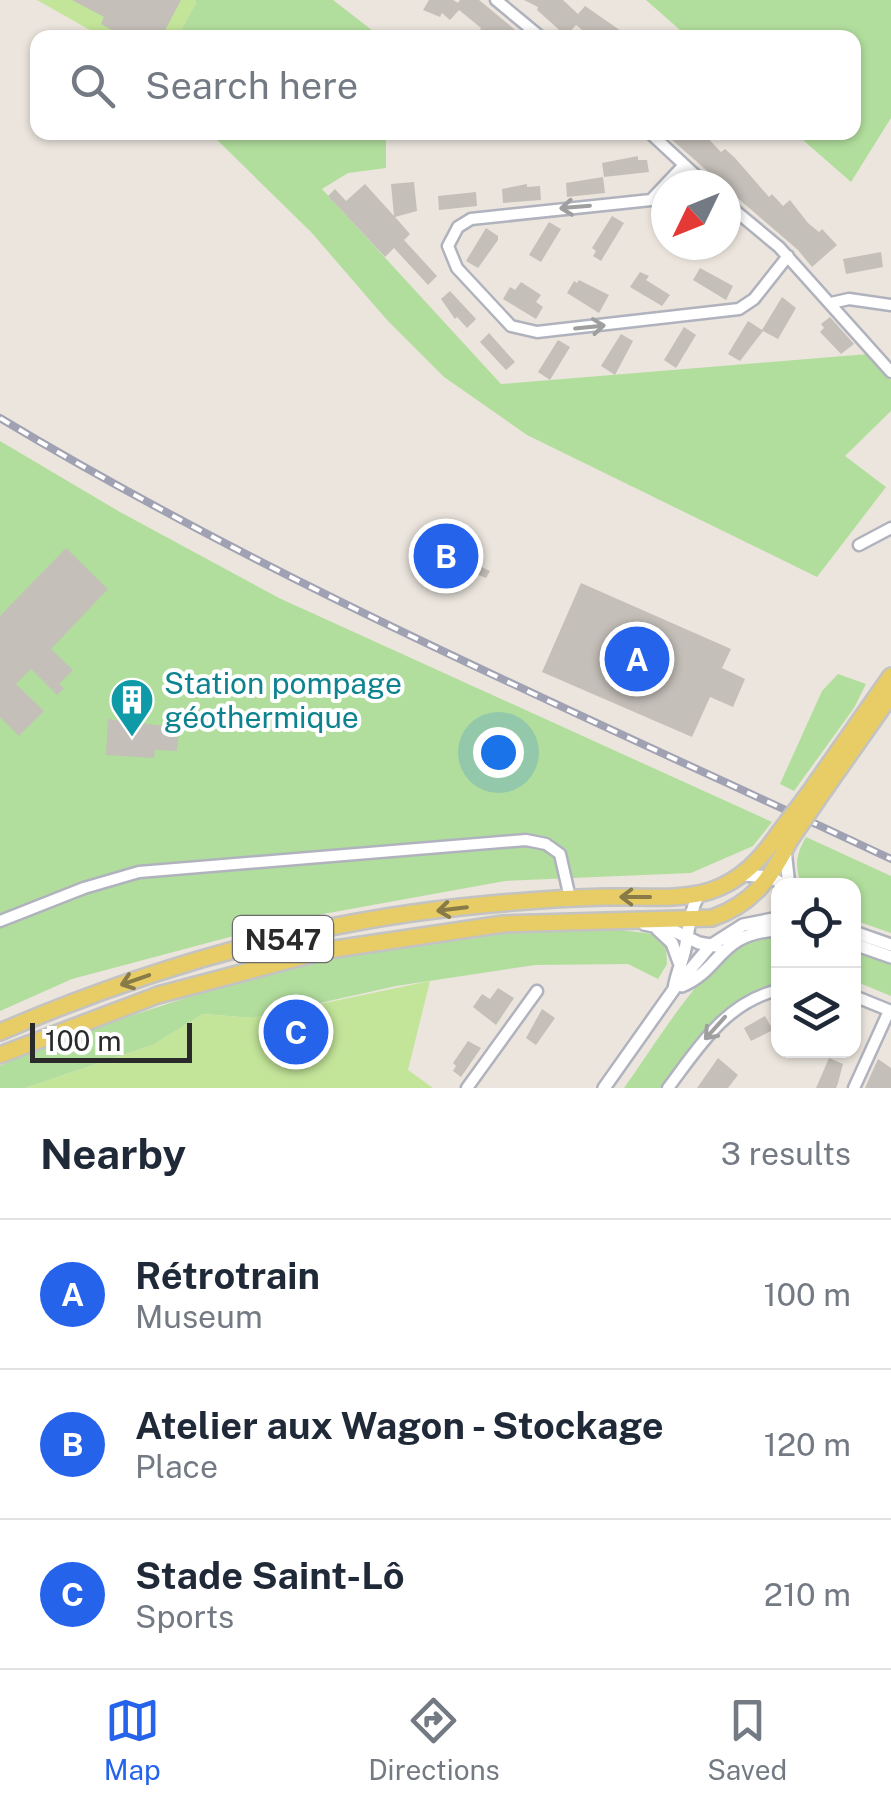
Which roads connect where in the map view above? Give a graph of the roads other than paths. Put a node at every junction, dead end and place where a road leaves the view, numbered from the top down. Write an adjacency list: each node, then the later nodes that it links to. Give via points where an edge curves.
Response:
1 (496, 0): 2 (street)
2 (532, 30)
3 (657, 140): 4 (street)
4 (684, 165): 5 (street); 7 (street, one-way to 7, via 651,200 472,218 448,246 457,268 511,326 537,332 739,309)
5 (690, 170)
6 (741, 217): 7 (street)
7 (788, 256): 8 (street)
8 (831, 304): 9 (street, via 849,299); 10 (street)
9 (891, 305)
10 (891, 372)
11 (891, 528): 12 (street)
12 (859, 545)
13 (891, 676): 15 (main road, N547)
14 (891, 696): 15 (main road, N547)
15 (872, 712): 16 (main road, N547, bridge)
16 (785, 841): 17 (main road, N547); 18 (main road, N547); 19 (street)
17 (742, 874): 18 (street); 20 (main road, N547)
18 (770, 877): 26 (main road, N547, via 749,900)
19 (787, 878)
20 (699, 894): 21 (main road, N547, one-way to 21); 26 (street)
21 (570, 898): 24 (street, via 560,854 526,840 139,872); 40 (main road, N547, one-way to 40, via 407,915 256,944 138,979)
22 (624, 919): 25 (street); 26 (main road, N547); 41 (main road, N547, via 502,924 328,950 158,994)
23 (771, 919): 29 (street, via 743,925)
24 (0, 922)
25 (653, 926): 26 (street); 34 (street, via 672,942)
26 (686, 928): 29 (street); 34 (street)
27 (771, 931): 32 (street)
28 (861, 935): 31 (street)
29 (710, 946): 32 (street); 35 (street)
30 (861, 946): 33 (street)
31 (891, 946)
32 (726, 948): 35 (street, via 691,982)
33 (891, 957)
34 (679, 962): 35 (street)
35 (674, 989): 43 (street)
36 (537, 991): 42 (street)
37 (771, 992): 44 (street, one-way to 44, via 722,1019)
38 (861, 999): 39 (street)
39 (890, 1011): 45 (street)
40 (0, 1032)
41 (0, 1055)
42 (467, 1088)
43 (604, 1088)
44 (668, 1088)
45 (854, 1088)

